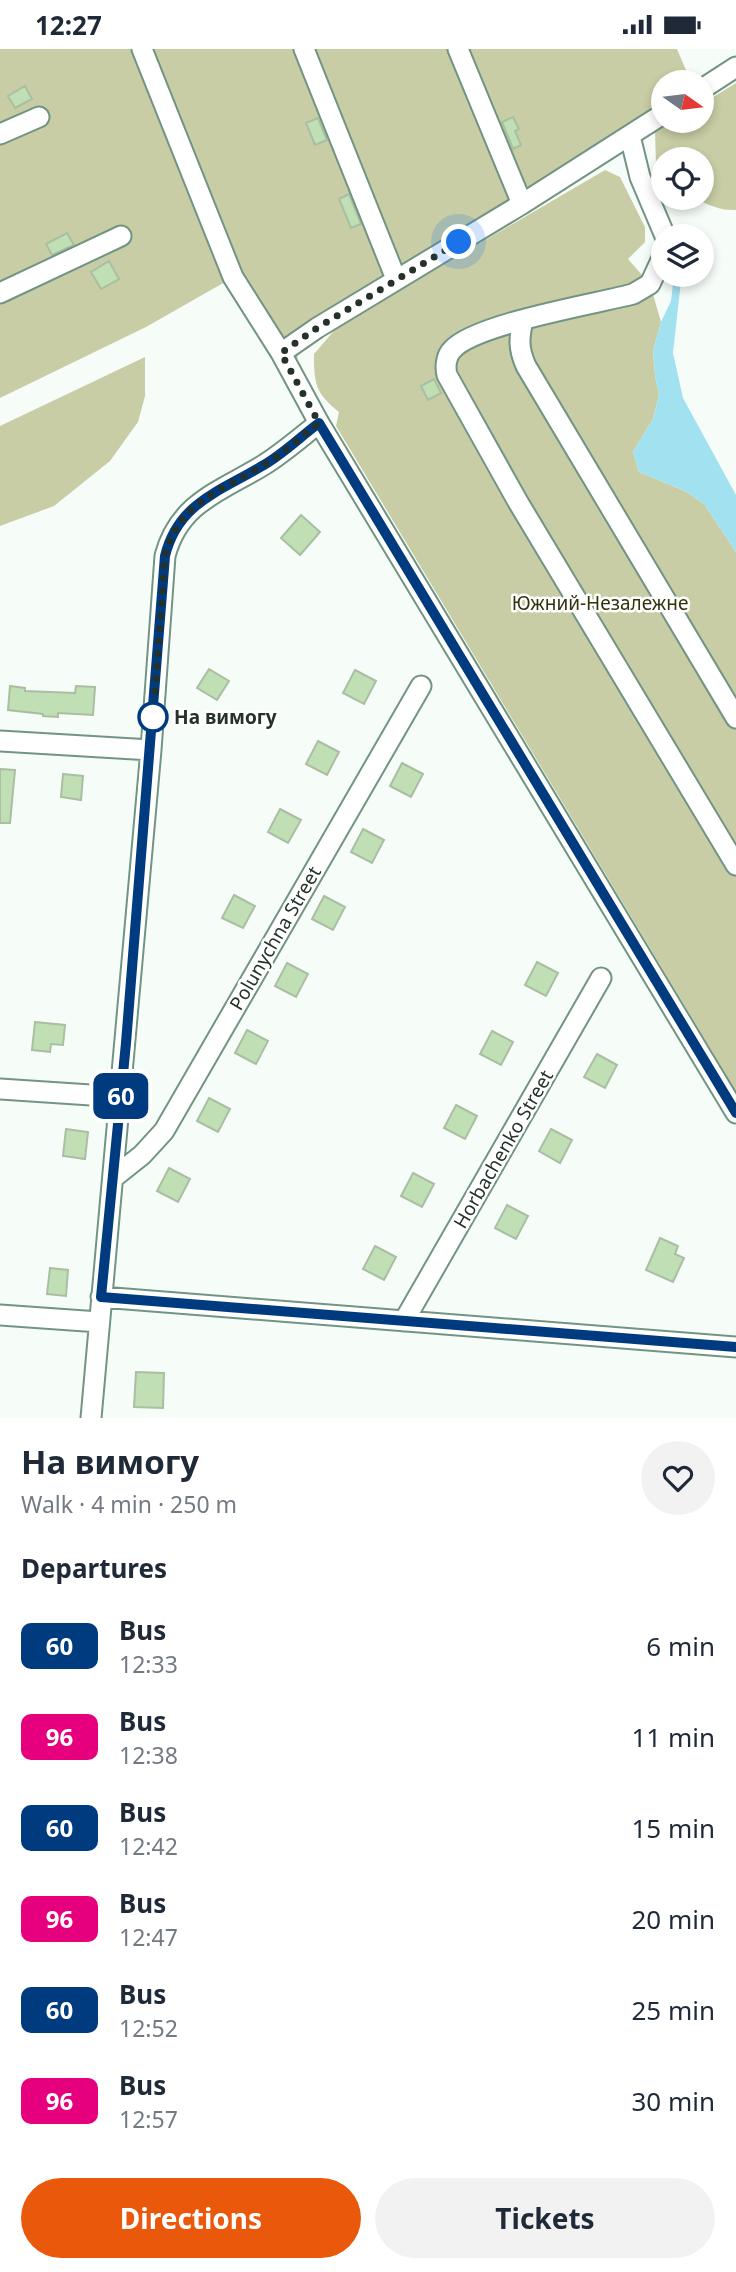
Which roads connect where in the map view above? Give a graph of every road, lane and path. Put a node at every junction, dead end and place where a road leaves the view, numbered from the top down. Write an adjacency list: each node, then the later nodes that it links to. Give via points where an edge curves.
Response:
1 (304, 49): 13 (street)
2 (458, 49): 10 (street)
3 (149, 52): 17 (street, via 233,277)
4 (736, 67): 5 (street)
5 (714, 81)
6 (38, 117): 8 (street)
7 (651, 122): 9 (street)
8 (0, 135)
9 (630, 136): 10 (street); 11 (street, via 640,177)
10 (522, 204): 13 (street)
11 (661, 224)
12 (121, 236): 15 (street)
13 (396, 279): 17 (street)
14 (651, 283): 16 (street, via 633,294)
15 (0, 293)
16 (523, 320): 20 (street, via 518,341 526,366); 23 (street, via 459,344 450,351 447,375)
17 (281, 353): 18 (street)
18 (319, 423): 22 (street, via 264,466 201,501 174,530 165,556); 27 (street)
19 (421, 686): 28 (street, Polunychna Street, via 164,1131)
20 (736, 718)
21 (0, 741): 22 (street)
22 (151, 750): 26 (street)
23 (736, 865)
24 (601, 978): 31 (street, Horbachenko Street)
25 (0, 1089): 26 (street)
26 (121, 1097): 28 (street)
27 (736, 1113)
28 (113, 1178): 29 (street)
29 (101, 1297): 31 (street); 32 (street)
30 (0, 1315): 32 (street)
31 (404, 1321): 33 (street)
32 (99, 1322): 34 (street)
33 (736, 1347)
34 (91, 1418)

